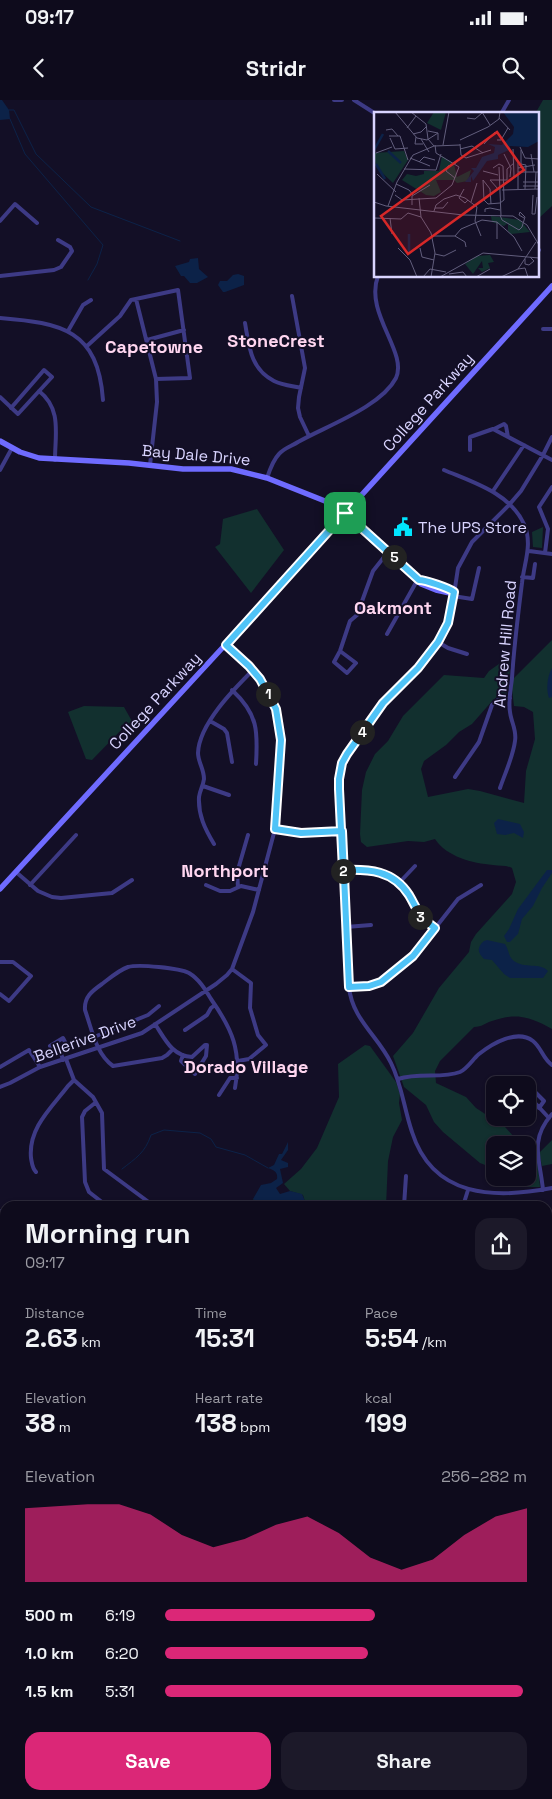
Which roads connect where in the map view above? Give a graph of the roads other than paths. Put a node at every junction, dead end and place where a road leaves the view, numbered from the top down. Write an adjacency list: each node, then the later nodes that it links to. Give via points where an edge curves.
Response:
1 (334, 100): 2 (street)
2 (342, 100)
3 (354, 100): 6 (street)
4 (509, 100): 5 (street)
5 (502, 112)
6 (374, 113)
7 (0, 221): 8 (street, via 15,204)
8 (37, 223)
9 (58, 240): 10 (street, via 72,251 61,267)
10 (0, 276)
11 (378, 278): 31 (street, via 374,292 384,328 398,360 396,377 376,399)
12 (552, 286): 48 (main road, College Parkway)
13 (292, 296): 25 (street, via 305,368)
14 (90, 300): 21 (street, via 82,304)
15 (136, 300): 20 (street, via 178,290); 22 (street); 23 (street, via 131,300 120,316)
16 (0, 318): 21 (street)
17 (245, 322): 25 (street, via 250,351 258,369 274,381)
18 (543, 329): 19 (street)
19 (552, 329)
20 (184, 330): 22 (street); 24 (street, via 190,378)
21 (68, 331): 23 (street)
22 (146, 340): 24 (street)
23 (87, 346): 28 (street, via 101,380)
24 (156, 379): 41 (street, via 157,402)
25 (301, 388): 31 (street, via 298,408)
26 (39, 391): 29 (street, via 18,414); 29 (street, via 52,376 44,370); 39 (street, via 53,407)
27 (0, 397): 29 (street)
28 (102, 400)
29 (11, 408)
30 (493, 429): 33 (street); 33 (street, via 504,424); 37 (street, via 470,437)
31 (309, 436): 44 (street, via 284,449 274,461)
32 (552, 436): 38 (street)
33 (508, 437): 35 (street)
34 (0, 441): 36 (main road, Bay Dale Drive)
35 (524, 445): 38 (street); 46 (street)
36 (12, 448): 39 (main road, Bay Dale Drive); 42 (street)
37 (470, 450)
38 (543, 455): 40 (street); 47 (street)
39 (55, 460): 41 (main road, Bay Dale Drive)
40 (552, 460)
41 (150, 465): 44 (main road, Bay Dale Drive, via 231,469)
42 (0, 470)
43 (444, 470): 46 (street, Andrew Hill Road)
44 (267, 478): 48 (main road, Bay Dale Drive, via 335,505)
45 (552, 488): 51 (street, via 539,506 548,529)
46 (493, 491): 47 (street, Andrew Hill Road)
47 (509, 505): 49 (street, Andrew Hill Road, via 525,526); 57 (street, via 472,542 458,568)
48 (345, 513): 50 (main road, Bay Dale Drive); 60 (main road, College Parkway)
49 (528, 550): 51 (street); 55 (street, Andrew Hill Road)
50 (388, 552): 56 (main road, Bay Dale Drive); 61 (street, via 373,571)
51 (545, 553): 52 (street)
52 (552, 554)
53 (535, 564): 55 (street, via 533,578)
54 (479, 568): 57 (street, via 472,599)
55 (522, 577): 65 (street, Andrew Hill Road)
56 (419, 580): 57 (main road, Bay Dale Drive, via 421,584); 58 (street)
57 (454, 594): 59 (street, via 448,623)
58 (387, 634)
59 (438, 642): 62 (street); 74 (street, via 428,657 383,703 342,763 339,779)
60 (226, 645): 63 (street, Bellerive Drive); 80 (main road, College Parkway)
61 (340, 650): 61 (street, via 334,662 347,673 356,662)
62 (467, 654)
63 (253, 670): 64 (street); 73 (street, Bellerive Drive, via 276,709 281,740)
64 (232, 690): 66 (street); 68 (street, via 248,706 256,725)
65 (510, 698): 69 (street, via 499,699 492,705 480,742); 71 (street, Andrew Hill Road, via 516,733)
66 (210, 721): 67 (street, via 227,733); 70 (street, via 198,754 204,773)
67 (232, 762)
68 (256, 764)
69 (455, 777)
70 (203, 786): 72 (street); 77 (street, via 200,789 200,815)
71 (500, 788)
72 (230, 795)
73 (275, 829): 74 (street, via 301,833); 88 (street, Bellerive Drive)
74 (342, 831): 79 (street)
75 (76, 835): 83 (street)
76 (248, 836): 86 (street, via 238,873)
77 (214, 844)
78 (414, 866): 82 (street)
79 (343, 870): 82 (street, via 377,871); 90 (street)
80 (16, 872): 83 (street); 87 (main road, College Parkway)
81 (132, 880): 83 (street, via 112,893 61,898 45,895)
82 (399, 883): 91 (street, via 420,916)
83 (30, 885)
84 (206, 885): 86 (street, via 220,891)
85 (481, 885): 91 (street, via 458,899)
86 (238, 887): 88 (street)
87 (0, 889)
88 (259, 890): 93 (street, Bellerive Drive)
89 (371, 924): 90 (street)
90 (346, 926): 94 (street)
91 (435, 928): 94 (street, via 413,956 381,982)
92 (0, 962): 96 (street, via 13,962 31,976 9,1001)
93 (232, 969): 95 (street, Bellerive Drive); 107 (street, via 252,983 250,1008 258,1035 266,1045 249,1059)
94 (349, 987): 112 (street, via 355,1012 385,1052)
95 (206, 991): 97 (street); 99 (street, Bellerive Drive); 101 (street, via 195,978 182,970 128,968 87,997 85,1010)
96 (0, 994)
97 (215, 1005): 100 (street, via 207,1015); 107 (street, via 232,1032)
98 (159, 1006): 101 (street, via 148,1015)
99 (155, 1024): 102 (street, Bellerive Drive, via 138,1034); 103 (street)
100 (185, 1030)
101 (94, 1037): 102 (street)
102 (98, 1048): 103 (street, via 106,1060 116,1066 162,1058); 106 (street, Bellerive Drive)
103 (173, 1049): 105 (street)
104 (60, 1050): 104 (street, via 67,1046 63,1038 50,1046 55,1054); 106 (street)
105 (182, 1055): 105 (street, via 181,1061 195,1074 206,1056 207,1045 192,1057)
106 (65, 1059): 110 (street, Bellerive Drive); 113 (street)
107 (238, 1061): 111 (street)
108 (552, 1065): 112 (street, via 532,1040 519,1036 494,1044 478,1054 461,1072 409,1075)
109 (0, 1067): 110 (street, via 29,1050)
110 (40, 1067): 114 (street, Bellerive Drive)
111 (237, 1078): 115 (street); 117 (street, via 230,1078)
112 (398, 1079): 125 (street, via 412,1134 422,1155 446,1179)
113 (74, 1080): 118 (street); 122 (street, via 34,1133 30,1147)
114 (0, 1086)
115 (235, 1088)
116 (536, 1093): 120 (street, via 544,1101)
117 (219, 1095)
118 (95, 1102): 127 (street, via 82,1117 85,1182 89,1192); 128 (street, via 102,1113 104,1169)
119 (536, 1104): 120 (street)
120 (540, 1108): 121 (street)
121 (550, 1116): 126 (street, via 541,1129 537,1147)
122 (36, 1172)
123 (406, 1176): 129 (street)
124 (552, 1188): 126 (street)
125 (468, 1190): 126 (street, via 492,1194); 130 (street)
126 (542, 1190)
127 (100, 1201)
128 (144, 1201)
129 (404, 1201)
130 (465, 1201)

